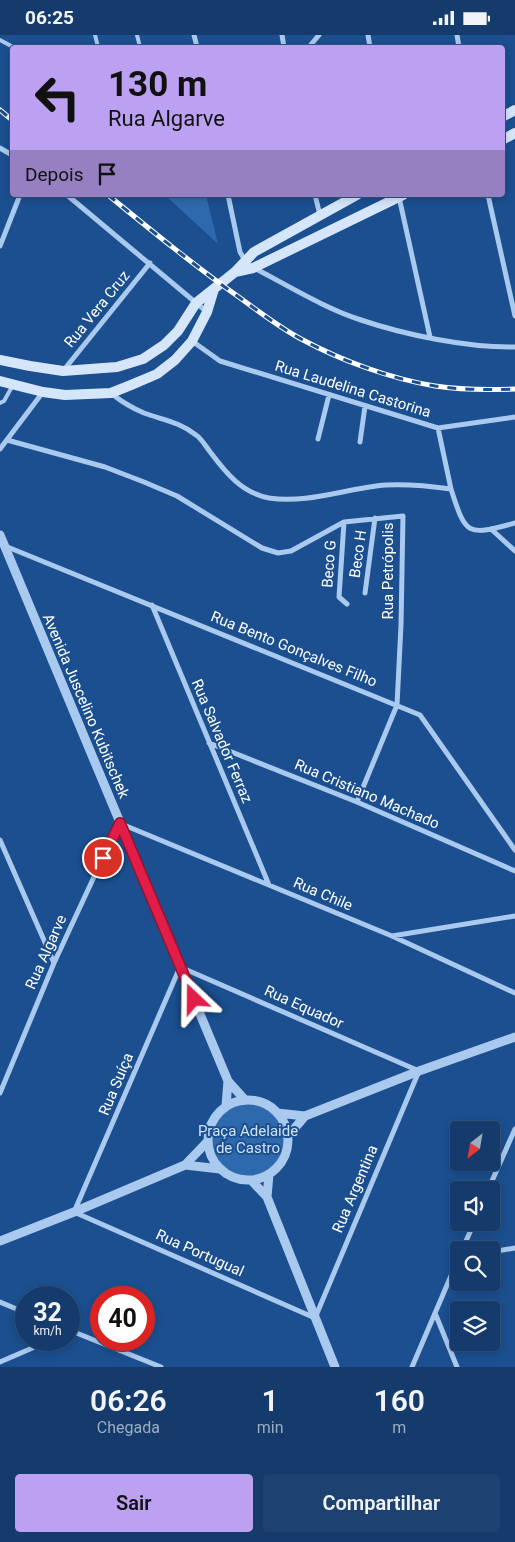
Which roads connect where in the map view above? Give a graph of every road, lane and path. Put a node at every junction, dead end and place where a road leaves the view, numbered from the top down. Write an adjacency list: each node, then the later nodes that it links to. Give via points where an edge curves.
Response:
1 (19, 197): 10 (street)
2 (69, 197): 12 (street)
3 (228, 197): 11 (street, via 240,252)
4 (316, 197): 9 (street)
5 (352, 197): 9 (main road)
6 (399, 197): 13 (main road)
7 (401, 197): 19 (street)
8 (488, 197): 18 (street)
9 (320, 215): 11 (main road, via 254,252)
10 (0, 246)
11 (245, 261): 13 (street); 14 (main road)
12 (150, 263): 16 (street); 23 (street, Rua Vera Cruz)
13 (254, 268): 14 (main road); 19 (street, via 360,319)
14 (235, 272): 15 (main road)
15 (214, 289): 16 (main road); 17 (main road)
16 (196, 303): 17 (street); 23 (main road, via 178,331 143,359 117,367)
17 (207, 312): 20 (main road)
18 (515, 316)
19 (430, 337): 21 (street, via 493,348)
20 (192, 341): 27 (main road, via 175,360 157,373); 28 (street, Rua Laudelina Castorina, via 220,361)
21 (515, 347)
22 (0, 359): 23 (main road)
23 (63, 371)
24 (0, 381): 25 (main road)
25 (13, 384): 26 (main road); 29 (lane)
26 (43, 393): 27 (main road); 34 (street)
27 (111, 393): 37 (street, via 128,405 180,424 198,436 238,484 269,498 295,499 385,485)
28 (329, 395): 30 (street, Rua Laudelina Castorina); 33 (street)
29 (0, 403)
30 (365, 406): 32 (street, Rua Laudelina Castorina); 35 (street)
31 (515, 417): 32 (street, Rua Laudelina Castorina)
32 (438, 428): 37 (street)
33 (318, 439)
34 (7, 441): 36 (street); 39 (street, Rua Petrópolis, via 105,467 144,481 278,553 291,551)
35 (360, 443)
36 (0, 449)
37 (451, 489): 41 (street, via 464,524 479,531)
38 (375, 518): 39 (street, Rua Petrópolis); 45 (street, Beco H); 48 (street, Rua Petrópolis, via 403,516)
39 (344, 522): 46 (street, Beco G, via 339,597)
40 (515, 523): 41 (street)
41 (491, 529): 44 (street)
42 (0, 535): 43 (street, Avenida Juscelino Kubitschek)
43 (4, 546): 47 (street, Rua Bento Gonçalves Filho); 51 (street, Avenida Juscelino Kubitschek)
44 (515, 551)
45 (365, 593)
46 (347, 604)
47 (152, 605): 48 (street, Rua Bento Gonçalves Filho); 49 (street, Rua Salvador Ferraz)
48 (397, 705): 50 (street, Rua Petrópolis); 53 (street, Rua Bento Gonçalves Filho, via 420,715)
49 (209, 743): 50 (street, Rua Cristiano Machado); 55 (street, Rua Salvador Ferraz)
50 (357, 802): 54 (street, Rua Cristiano Machado)
51 (120, 823): 55 (street, Rua Chile); 58 (street, Rua Algarve); 59 (street, Avenida Juscelino Kubitschek)
52 (0, 840): 58 (street)
53 (515, 850)
54 (515, 871)
55 (269, 885): 57 (street, Rua Chile)
56 (515, 916): 57 (street)
57 (392, 936): 60 (street, Rua Chile)
58 (54, 963): 64 (street, Rua Algarve)
59 (180, 967): 62 (street, Rua Equador); 63 (street, Avenida Juscelino Kubitschek); 80 (street, Rua Suíça)
60 (515, 993)
61 (515, 1037): 62 (street)
62 (419, 1071): 68 (street); 88 (street, Rua Argentina)
63 (228, 1081): 65 (street, Avenida Juscelino Kubitschek); 66 (street, Avenida Juscelino Kubitschek)
64 (0, 1093)
65 (245, 1100): 66 (street); 67 (street, via 268,1105)
66 (226, 1106): 71 (street, via 212,1122)
67 (277, 1113): 68 (street); 70 (street)
68 (306, 1116): 70 (street)
69 (515, 1129): 73 (street)
70 (288, 1136): 76 (street, via 284,1158)
71 (207, 1142): 74 (street); 75 (street, via 211,1157)
72 (515, 1143): 73 (street)
73 (508, 1144): 78 (street)
74 (185, 1165): 75 (street); 80 (street)
75 (220, 1169): 77 (street, via 230,1176)
76 (269, 1174): 77 (street); 79 (street)
77 (251, 1180): 79 (street)
78 (492, 1181)
79 (267, 1197): 88 (street)
80 (74, 1212): 81 (street); 88 (street, Rua Portugual)
81 (0, 1241)
82 (515, 1248): 83 (street)
83 (500, 1250)
84 (450, 1278): 87 (street)
85 (0, 1302): 86 (street)
86 (15, 1308)
87 (435, 1313): 94 (street); 95 (street)
88 (315, 1318): 93 (street)
89 (26, 1351): 91 (street)
90 (121, 1351): 92 (street)
91 (0, 1362)
92 (161, 1367)
93 (335, 1367)
94 (412, 1367)
95 (457, 1367)

